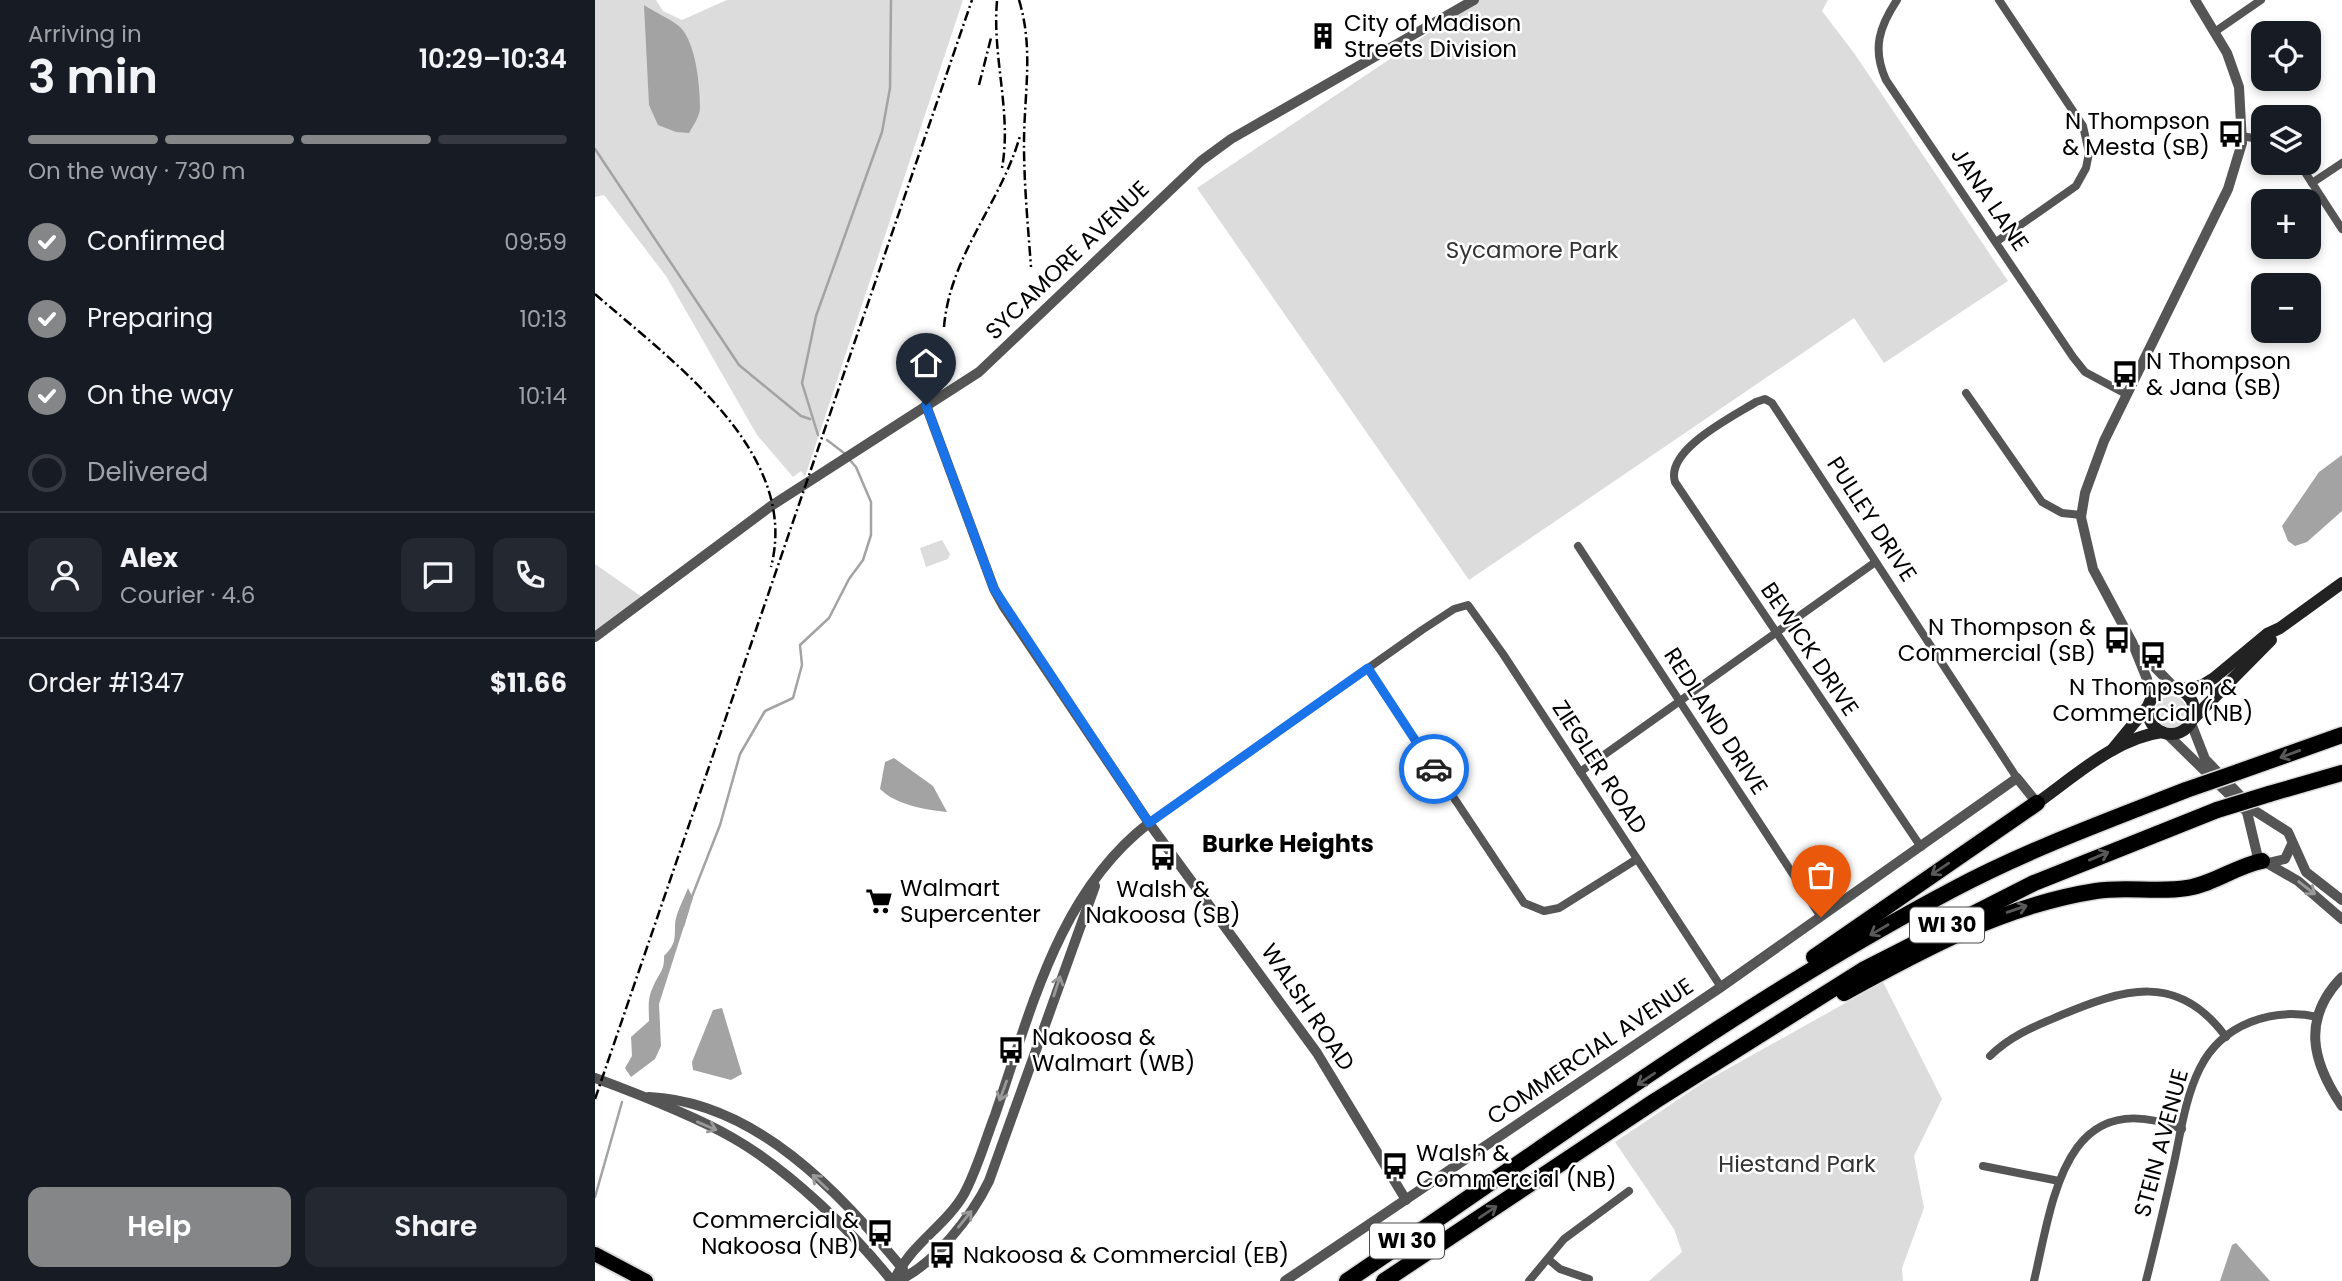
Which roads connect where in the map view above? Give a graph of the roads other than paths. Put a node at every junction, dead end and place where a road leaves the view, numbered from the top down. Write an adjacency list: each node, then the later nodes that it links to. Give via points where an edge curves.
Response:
1 (1474, 0): 17 (street, SYCAMORE AVENUE, via 1231,139 979,372)
2 (1897, 0): 13 (street, JANA LANE, via 1877,40 1882,72)
3 (1999, 0): 13 (street, via 2083,126 2089,153 2082,177 2070,192)
4 (2195, 0): 6 (street)
5 (2261, 0): 6 (street)
6 (2216, 31): 7 (street, via 2239,87)
7 (2242, 136): 8 (street); 15 (street, via 2228,189)
8 (2251, 137)
9 (2342, 163): 11 (street)
10 (2307, 175): 11 (street)
11 (2312, 183): 12 (street)
12 (2342, 229)
13 (1996, 242): 15 (street, JANA LANE, via 2081,368)
14 (1966, 393): 18 (street, via 2042,502 2062,513)
15 (2126, 394): 18 (street, via 2084,493)
16 (1765, 399): 20 (street, PULLEY DRIVE); 23 (street, BEWICK DRIVE, via 1703,437 1683,453 1672,470 1675,482)
17 (926, 405): 24 (street, SYCAMORE AVENUE, via 771,506); 38 (street, WALSH ROAD, via 994,589)
18 (2081, 515): 25 (street, via 2100,587)
19 (1578, 546): 28 (street, REDLAND DRIVE)
20 (1874, 563): 23 (street); 36 (street, PULLEY DRIVE)
21 (2342, 583): 22 (main road)
22 (2280, 628): 27 (main road, via 2201,686); 30 (main road)
23 (1777, 632): 28 (street); 42 (street, BEWICK DRIVE)
24 (595, 637)
25 (2132, 642): 27 (street); 29 (street, via 2148,683)
26 (1368, 668): 34 (street, ZIEGLER ROAD, via 1454,609 1468,605); 38 (street); 43 (street, via 1524,903 1544,911 1559,908)
27 (2177, 689): 29 (main road, via 2162,690); 30 (main road, via 2191,699)
28 (1680, 701): 34 (street); 47 (street, REDLAND DRIVE)
29 (2150, 703): 31 (main road, via 2151,721); 33 (main road)
30 (2192, 721): 31 (main road, via 2181,732); 39 (street, via 2205,759 2255,811)
31 (2164, 733): 33 (main road, via 2140,736); 40 (street, via 2247,812)
32 (2342, 735): 53 (highway, WI 30, one-way to 53, bridge, via 2050,842 1955,888 1811,969)
33 (2112, 750): 37 (main road)
34 (1580, 772): 43 (street, ZIEGLER ROAD)
35 (2342, 773): 55 (highway, WI 30, one-way to 35, bridge, via 1863,970 1976,910 2097,856 2217,810)
36 (2017, 778): 37 (street, PULLEY DRIVE); 42 (street, COMMERCIAL AVENUE)
37 (2037, 803): 53 (highway, one-way to 53, via 1796,969)
38 (1149, 823): 45 (street, via 1121,847); 63 (street, WALSH ROAD, via 1317,1053)
39 (2278, 826): 40 (street, via 2259,830); 41 (street, via 2288,832)
40 (2253, 842): 44 (street, via 2255,853)
41 (2292, 844): 44 (street, via 2285,859); 46 (street, via 2306,872)
42 (1921, 847): 47 (street, COMMERCIAL AVENUE)
43 (1637, 859): 50 (street, ZIEGLER ROAD)
44 (2265, 862): 48 (street, one-way to 48, via 2298,881); 55 (highway, one-way to 44, via 1852,989 2009,911 2100,890 2188,888 2245,864)
45 (1101, 874): 68 (street, one-way to 68, via 1081,897 1059,940 964,1194); 69 (street, one-way to 45, via 975,1207 989,1181 1073,940)
46 (2342, 900)
47 (1821, 917): 50 (street, COMMERCIAL AVENUE)
48 (2342, 919)
49 (2342, 977): 51 (street)
50 (1721, 987): 63 (street, COMMERCIAL AVENUE)
51 (2318, 1017): 52 (street, STEIN AVENUE, via 2291,1013 2257,1018); 58 (street, via 2316,1053 2324,1078)
52 (2226, 1037): 54 (street, via 2194,1005 2169,993 2126,991 2018,1033); 59 (street, STEIN AVENUE, via 2198,1072)
53 (1702, 1041): 64 (highway, WI 30, one-way to 64)
54 (1990, 1056)
55 (1695, 1075): 65 (highway, WI 30, one-way to 55)
56 (595, 1078): 57 (street)
57 (646, 1097): 68 (street, one-way to 57, via 824,1186 765,1136 709,1109); 72 (street, one-way to 72, via 726,1134 765,1158)
58 (2342, 1106)
59 (2182, 1129): 61 (street, via 2143,1118 2103,1126 2077,1145); 80 (street, STEIN AVENUE)
60 (1983, 1166): 61 (street)
61 (2059, 1181): 79 (street)
62 (1629, 1191): 67 (street, via 1572,1232)
63 (1406, 1200): 73 (street, COMMERCIAL AVENUE)
64 (1466, 1201): 74 (highway); 75 (highway, WI 30)
65 (1455, 1234): 76 (highway, WI 30); 77 (highway)
66 (595, 1254): 71 (main road)
67 (1548, 1259): 70 (street, via 1560,1269); 78 (street)
68 (901, 1267): 69 (street); 72 (street)
69 (911, 1279): 72 (street)
70 (1589, 1279)
71 (646, 1281)
72 (894, 1281)
73 (1285, 1281)
74 (1334, 1281)
75 (1347, 1281)
76 (1384, 1281)
77 (1397, 1281)
78 (1528, 1281)
79 (2033, 1281)
80 (2146, 1281)

